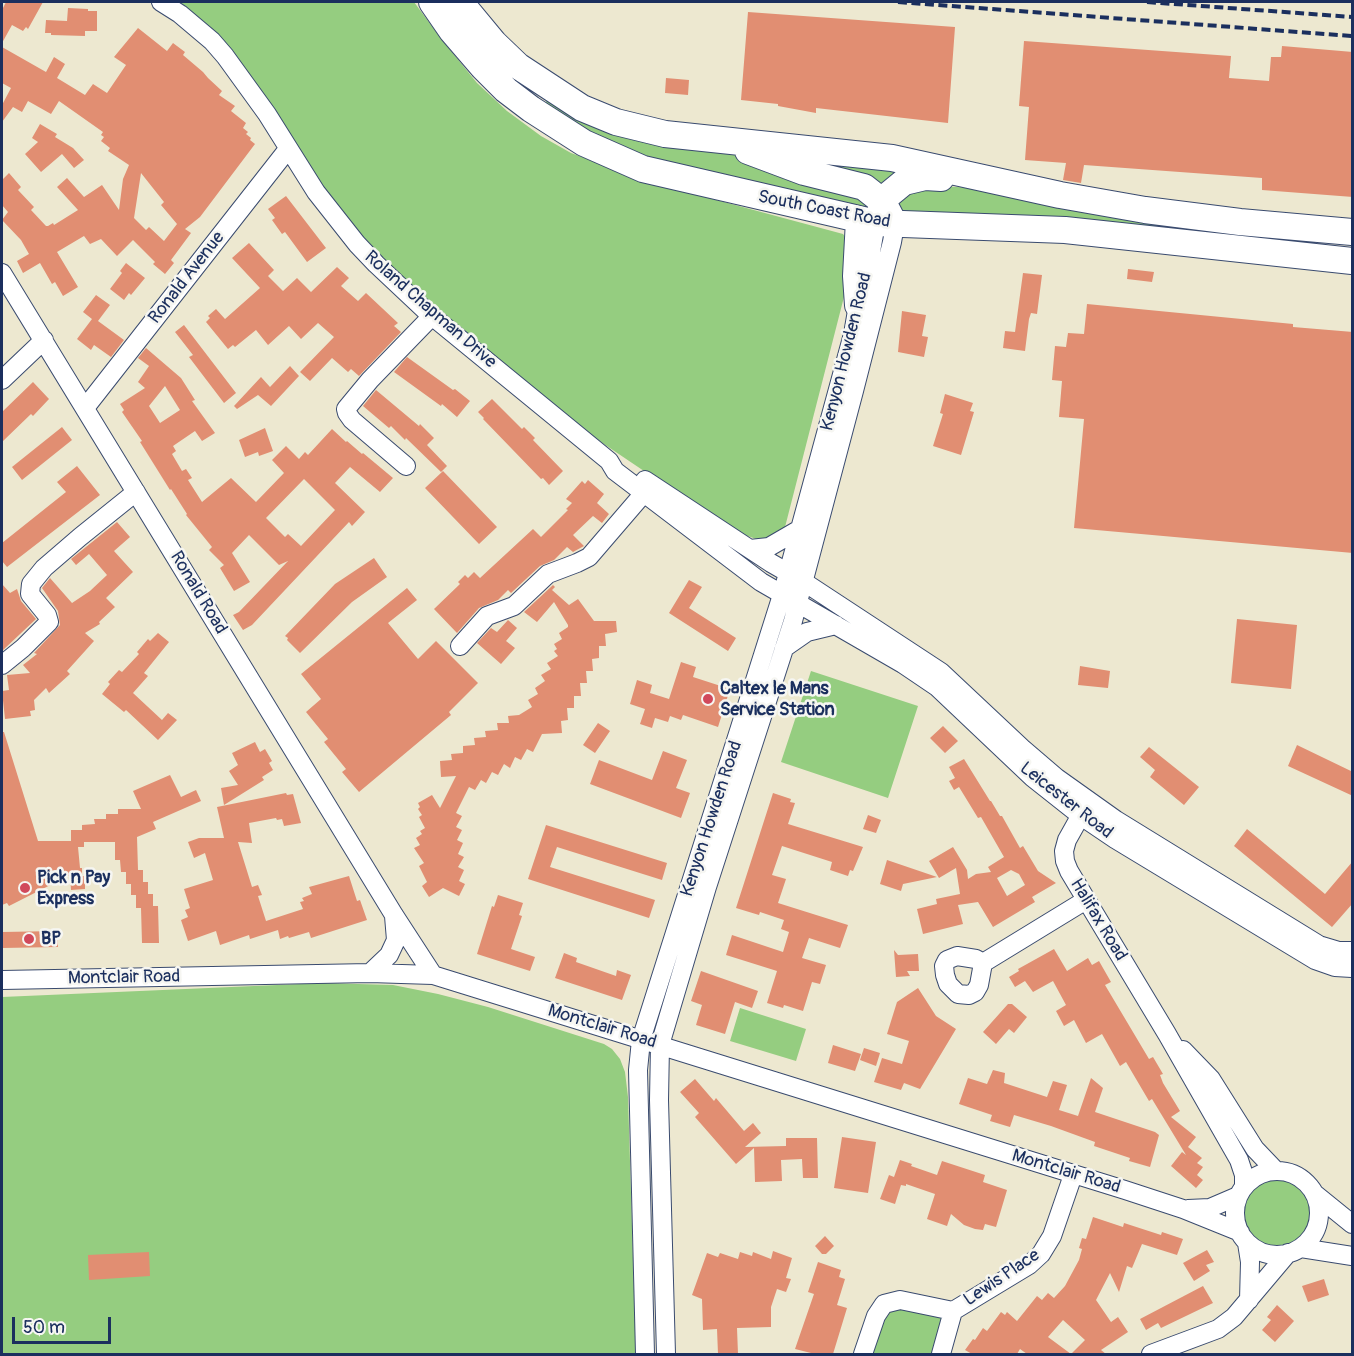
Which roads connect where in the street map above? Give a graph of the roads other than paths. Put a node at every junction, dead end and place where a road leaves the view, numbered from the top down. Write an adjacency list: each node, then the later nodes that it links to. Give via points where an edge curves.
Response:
1 (161, 2): 5 (street, Roland Chapman Drive, via 212,41 225,56)
2 (432, 2): 7 (highway, South Coast Road, via 466,49 506,90 584,143 643,170)
3 (460, 2): 4 (highway, via 494,44 518,66 582,108 616,122 665,134)
4 (722, 141): 6 (highway, via 892,158); 7 (highway, via 804,172 857,184 871,191)
5 (288, 149): 12 (street, Roland Chapman Drive, via 357,244); 15 (street, Ronald Avenue)
6 (977, 178): 7 (highway, via 913,179 894,189); 8 (highway, via 1145,210)
7 (878, 217): 9 (highway, South Coast Road, via 1065,230); 11 (highway, via 856,276); 22 (street, Kenyon Howden Road, via 892,242)
8 (1353, 232)
9 (1353, 261)
10 (2, 273): 13 (street, Ronald Road)
11 (858, 305): 20 (street, Kenyon Howden Road)
12 (432, 316): 16 (street, Roland Chapman Drive); 17 (street, via 346,409 352,420)
13 (44, 340): 14 (street); 15 (street, Ronald Road)
14 (2, 380)
15 (85, 408): 18 (street, Ronald Road)
16 (609, 461): 19 (street, Roland Chapman Drive, via 615,471); 21 (street, Roland Chapman Drive, via 620,463)
17 (406, 466)
18 (136, 492): 27 (street, via 44,568 31,584 30,594 49,622); 32 (street, Ronald Road)
19 (644, 493): 23 (street, Roland Chapman Drive, via 761,582); 25 (street, via 589,557 548,574 514,606 487,616)
20 (800, 528): 21 (street, via 769,547); 22 (street, Kenyon Howden Road)
21 (750, 549): 22 (street, Roland Chapman Drive)
22 (796, 577): 23 (street, Kenyon Howden Road); 29 (street, Leicester Road, via 941,672)
23 (790, 599): 24 (street, Leicester Road); 26 (street, Kenyon Howden Road); 28 (street, Kenyon Howden Road)
24 (836, 625): 26 (street, via 807,632); 29 (street, Leicester Road, via 937,687 1033,778)
25 (460, 645)
26 (784, 648): 28 (street, Kenyon Howden Road)
27 (2, 665)
28 (728, 797): 30 (street, Kenyon Howden Road)
29 (1085, 809): 31 (street, Halifax Road, via 1064,851 1069,871); 33 (street, Leicester Road, via 1116,820 1319,945); 35 (street, Leicester Road, via 1115,839 1315,960)
30 (700, 884): 40 (street, Kenyon Howden Road); 41 (street, Kenyon Howden Road)
31 (1086, 900): 34 (street); 39 (street, Halifax Road)
32 (394, 915): 36 (street, via 396,940); 37 (street, Ronald Road)
33 (1353, 951)
34 (982, 963)
35 (1353, 968)
36 (370, 973): 37 (street, Montclair Road); 38 (street, Montclair Road)
37 (433, 975): 40 (street, Montclair Road)
38 (2, 980)
39 (1167, 1034): 42 (street, Halifax Road, via 1211,1079 1255,1149); 44 (street, Halifax Road, via 1239,1160 1244,1175)
40 (641, 1040): 41 (street, Montclair Road); 54 (street, Kenyon Howden Road, via 638,1070)
41 (660, 1046): 43 (street, Montclair Road); 53 (street, Kenyon Howden Road)
42 (1276, 1171): 44 (street, via 1253,1178); 45 (street, Halifax Road, via 1299,1177)
43 (1073, 1175): 46 (street, Montclair Road); 52 (street, Lewis Place, via 1052,1236 1041,1254)
44 (1241, 1191): 46 (street, Montclair Road, via 1210,1208); 48 (street, Halifax Road, via 1235,1208)
45 (1315, 1194): 47 (street, Halifax Road); 49 (street, via 1319,1218 1316,1229)
46 (1183, 1209): 48 (street, Montclair Road)
47 (1353, 1224)
48 (1243, 1238): 49 (street, via 1266,1254); 51 (street, Halifax Road, via 1250,1262)
49 (1294, 1251): 50 (street); 51 (street)
50 (1353, 1256)
51 (1250, 1300): 57 (street, via 1218,1329)
52 (953, 1311): 55 (street, Lewis Place, via 889,1301 879,1310); 56 (street, Lewis Place)
53 (666, 1350): 54 (street)
54 (645, 1351)
55 (863, 1354)
56 (941, 1354)
57 (1151, 1354)

